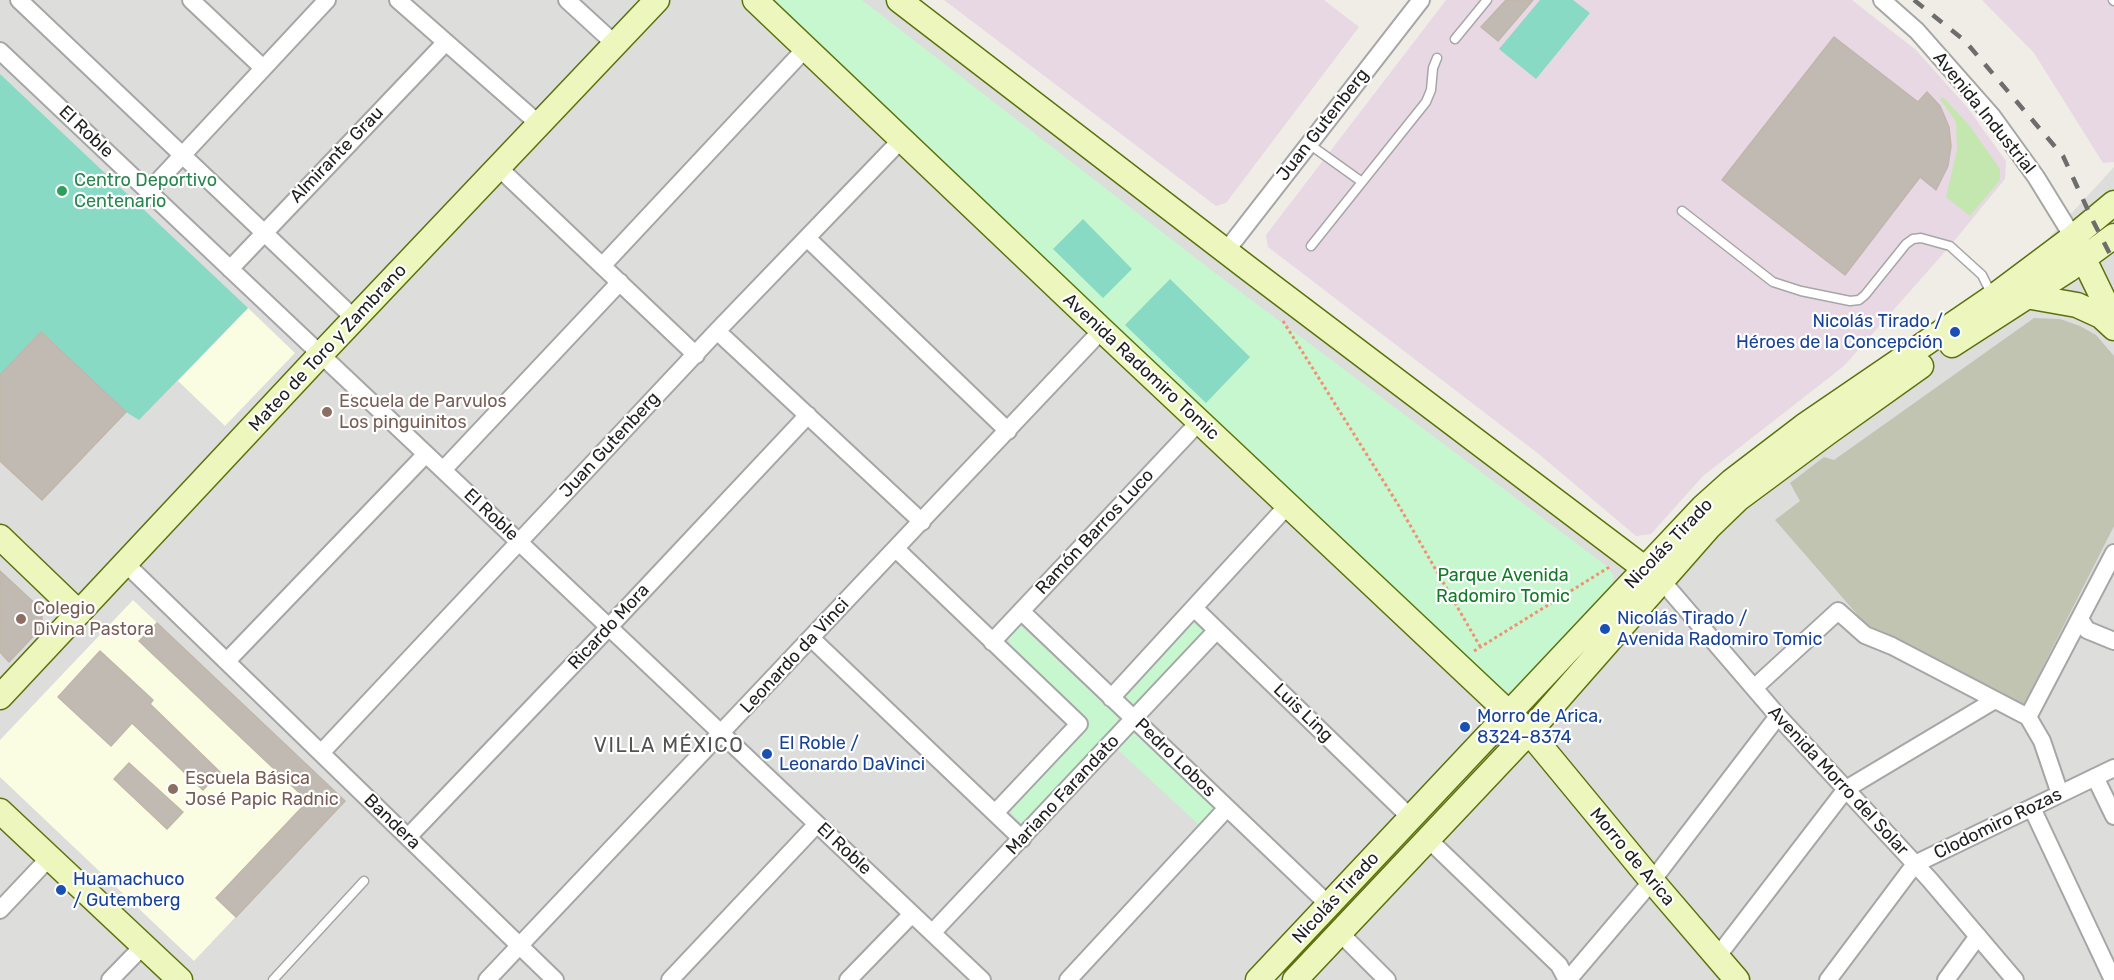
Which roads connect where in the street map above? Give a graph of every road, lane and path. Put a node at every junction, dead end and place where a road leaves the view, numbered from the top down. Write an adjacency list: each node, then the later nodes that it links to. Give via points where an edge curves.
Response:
1 (19, 0): 22 (street)
2 (192, 0): 18 (street)
3 (327, 0): 18 (street)
4 (398, 0): 13 (street)
5 (567, 0): 14 (street)
6 (657, 0): 14 (main road, Mateo de Toro y Zambrano)
7 (754, 0): 15 (main road, Avenida Radomiro Tomic)
8 (899, 0): 33 (main road)
9 (1421, 0): 21 (street, Juan Gutenberg)
10 (1487, 0): 12 (lane)
11 (1882, 0): 30 (street, Avenida Industrial, via 1917,31 1992,116)
12 (1455, 39)
13 (446, 42): 19 (street); 28 (street, Almirante Grau)
14 (615, 44): 19 (main road, Mateo de Toro y Zambrano)
15 (806, 48): 20 (main road, Avenida Radomiro Tomic); 35 (street)
16 (0, 51): 25 (street, El Roble)
17 (1437, 57): 24 (lane, via 1426,102)
18 (263, 68): 22 (street)
19 (539, 124): 23 (main road, Mateo de Toro y Zambrano)
20 (901, 140): 31 (street, Juan Gutenberg); 44 (main road, Avenida Radomiro Tomic)
21 (1308, 144): 24 (lane); 33 (street, Juan Gutenberg)
22 (182, 155): 25 (street); 28 (street)
23 (498, 167): 35 (street); 41 (main road, Mateo de Toro y Zambrano)
24 (1362, 182): 32 (lane)
25 (149, 191): 36 (street, El Roble)
26 (2114, 203): 30 (main road, Nicolás Tirado)
27 (1682, 211): 39 (lane, via 1779,285 1859,300 1906,244 1921,238 1950,246 1982,275)
28 (263, 232): 36 (street, Almirante Grau); 41 (street)
29 (2114, 236): 34 (main road, Nicolás Tirado)
30 (2073, 237): 34 (main road); 39 (main road, Nicolás Tirado)
31 (807, 238): 45 (street, Juan Gutenberg); 50 (street)
32 (1311, 246)
33 (1226, 251): 60 (main road)
34 (2083, 259): 38 (main road, Nicolás Tirado); 42 (main road)
35 (602, 266): 37 (street)
36 (230, 268): 46 (street, El Roble)
37 (620, 282): 47 (street); 52 (street)
38 (2025, 296): 43 (main road, via 2077,304 2102,316); 60 (main road, Nicolás Tirado, via 1827,433 1738,499 1709,526)
39 (1993, 297): 60 (main road, Nicolás Tirado, via 1804,426 1732,481)
40 (1281, 318): 70 (path, via 1399,506)
41 (355, 319): 46 (main road, Mateo de Toro y Zambrano)
42 (2114, 321)
43 (2114, 328)
44 (1102, 330): 49 (main road, Avenida Radomiro Tomic); 50 (street, Leonardo da Vinci)
45 (717, 331): 47 (street, Juan Gutenberg); 48 (street)
46 (321, 354): 51 (street, El Roble); 59 (main road, Mateo de Toro y Zambrano)
47 (696, 355): 56 (street, Juan Gutenberg)
48 (808, 415): 54 (street); 65 (street, Ricardo Mora)
49 (1199, 422): 53 (main road, Avenida Radomiro Tomic); 62 (street, Ramón Barros Luco)
50 (1008, 431): 54 (street, Leonardo da Vinci)
51 (426, 454): 52 (street, El Roble); 71 (street)
52 (443, 470): 56 (street, El Roble)
53 (1288, 505): 61 (street); 72 (main road, Avenida Radomiro Tomic)
54 (922, 522): 57 (street, Leonardo da Vinci)
55 (0, 537): 63 (main road)
56 (519, 542): 65 (street, El Roble); 83 (street, Juan Gutenberg)
57 (896, 549): 67 (street, Leonardo da Vinci); 69 (street)
58 (2114, 553): 64 (street)
59 (125, 563): 63 (main road, Mateo de Toro y Zambrano); 71 (street, Bandera)
60 (1645, 568): 70 (path); 73 (street, Avenida Morro del Solar); 77 (main road, Nicolás Tirado); 81 (main road, Nicolás Tirado)
61 (1194, 608): 66 (street, Luis Ling); 75 (street)
62 (1021, 611): 69 (street, Ramón Barros Luco); 75 (street, Pedro Lobos)
63 (79, 613): 74 (main road, Mateo de Toro y Zambrano)
64 (2080, 619): 68 (street, via 2087,630); 79 (street)
65 (609, 627): 82 (street, El Roble); 95 (street, Ricardo Mora)
66 (1217, 630): 80 (street, Mariano Farandato); 93 (street, Luis Ling)
67 (812, 638): 82 (street, Leonardo da Vinci); 91 (street)
68 (2114, 641)
69 (992, 642): 91 (street, Mariano Farandato, via 1079,724)
70 (1481, 648): 72 (path)
71 (226, 661): 83 (street, Bandera)
72 (1454, 661): 77 (main road, Avenida Radomiro Tomic)
73 (1754, 688): 76 (street, via 1838,611 1865,635); 78 (street, Avenida Morro del Solar)
74 (0, 697)
75 (1111, 698): 80 (street, Pedro Lobos)
76 (1995, 700): 79 (street); 86 (street)
77 (1510, 714): 81 (main road, Avenida Radomiro Tomic); 93 (main road, Nicolás Tirado)
78 (1778, 716): 86 (street, Avenida Morro del Solar); 101 (street)
79 (2028, 717): 87 (street, via 2042,741)
80 (1134, 719): 88 (street, Pedro Lobos); 96 (street, Mariano Farandato)
81 (1529, 732): 97 (main road, Nicolás Tirado); 101 (main road, Morro de Arica)
82 (721, 734): 94 (street, El Roble); 108 (street, Leonardo da Vinci)
83 (321, 753): 95 (street, Bandera)
84 (2114, 768): 85 (street, Clodomiro Rozas)
85 (2095, 777): 87 (street, Clodomiro Rozas); 92 (street)
86 (1846, 789): 99 (street, Avenida Morro del Solar); 110 (street)
87 (2060, 794): 89 (street, Clodomiro Rozas)
88 (1227, 808): 102 (street, Pedro Lobos); 119 (street)
89 (2032, 808): 99 (street, Clodomiro Rozas); 128 (street)
90 (0, 811): 98 (main road)
91 (995, 813): 96 (street)
92 (2114, 816)
93 (1411, 818): 102 (main road, Nicolás Tirado)
94 (817, 824): 104 (street, El Roble); 116 (street)
95 (408, 837): 108 (street, Bandera)
96 (1022, 839): 105 (street, Mariano Farandato)
97 (1428, 839): 106 (main road, Nicolás Tirado); 123 (street, via 1558,965)
98 (50, 857): 103 (street); 109 (main road)
99 (1915, 864): 107 (street, Avenida Morro del Solar); 125 (street, Clodomiro Rozas)
100 (364, 881): 113 (lane)
101 (1652, 881): 110 (main road, Morro de Arica); 123 (street)
102 (1329, 905): 120 (main road, Nicolás Tirado)
103 (0, 910)
104 (912, 914): 105 (street, El Roble); 117 (street)
105 (932, 933): 118 (street, El Roble)
106 (1340, 933): 121 (main road, Nicolás Tirado); 122 (street)
107 (1978, 936): 126 (street); 127 (street, Avenida Morro del Solar)
108 (519, 945): 114 (street, Leonardo da Vinci); 115 (street, Bandera)
109 (143, 946): 111 (street); 112 (main road)
110 (1718, 957): 124 (main road, Morro de Arica)
111 (110, 980)
112 (180, 980)
113 (273, 980)
114 (487, 980)
115 (555, 980)
116 (670, 980)
117 (848, 980)
118 (982, 980)
119 (1068, 980)
120 (1258, 980)
121 (1295, 980)
122 (1387, 980)
123 (1568, 980)
124 (1737, 980)
125 (1828, 980)
126 (1946, 980)
127 (2015, 980)
128 (2113, 980)

